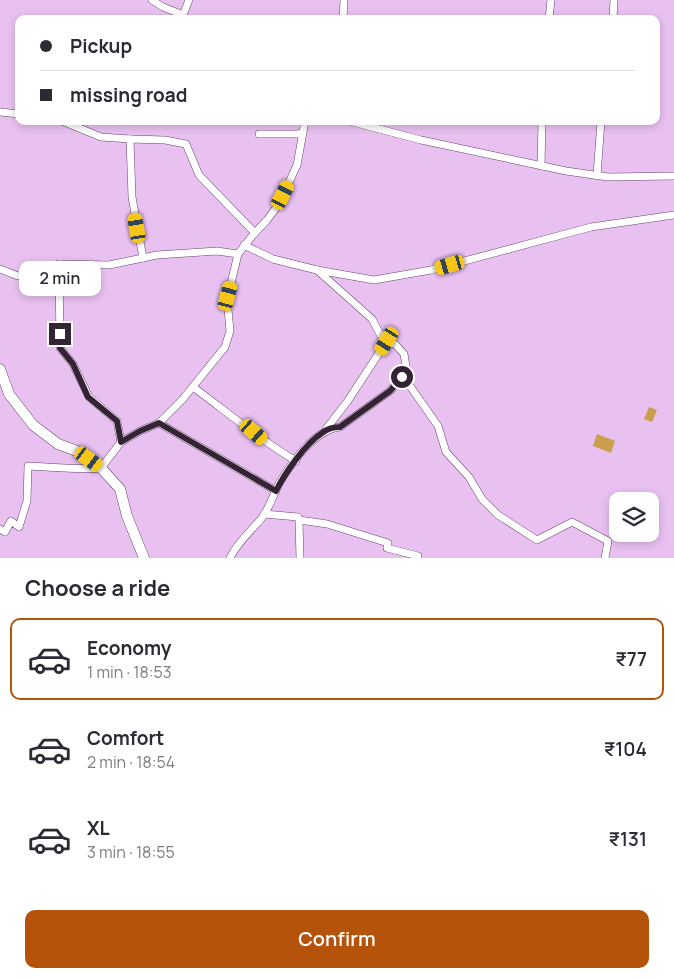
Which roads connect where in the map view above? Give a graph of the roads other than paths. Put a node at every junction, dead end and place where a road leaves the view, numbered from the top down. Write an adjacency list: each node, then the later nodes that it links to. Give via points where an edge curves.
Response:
1 (152, 0): 6 (street)
2 (189, 0): 7 (street)
3 (344, 0): 8 (street)
4 (551, 0): 9 (street)
5 (614, 0): 10 (street)
6 (181, 15)
7 (183, 15)
8 (343, 15)
9 (549, 15)
10 (613, 15)
11 (0, 112): 12 (street)
12 (15, 114)
13 (72, 125): 20 (street, via 101,137)
14 (304, 125): 18 (street)
15 (364, 125): 21 (street)
16 (542, 125): 21 (street)
17 (601, 125): 22 (street)
18 (302, 133): 19 (street); 25 (street, via 297,165 289,184 279,204)
19 (259, 134)
20 (130, 139): 25 (street, via 186,144 199,175); 28 (street, via 132,197)
21 (541, 166): 22 (street)
22 (597, 176): 23 (street)
23 (674, 176)
24 (674, 216): 31 (street, via 590,227 431,270 374,280)
25 (256, 233): 26 (street)
26 (244, 245): 27 (street); 31 (street, via 273,259)
27 (238, 254): 28 (street, via 217,251); 35 (street, via 228,296 230,331 225,347)
28 (143, 258): 29 (street, via 109,265)
29 (59, 264): 30 (street, via 18,276); 38 (street, via 60,348 73,364 88,397 117,421)
30 (0, 269)
31 (317, 270): 32 (street, via 372,319)
32 (387, 341): 34 (street, via 404,354 406,372); 37 (street)
33 (0, 369): 40 (main road, via 10,394 33,426)
34 (403, 376): 37 (street, via 390,391 340,427); 49 (street, via 438,426 446,452 498,515 537,540 572,522 608,541)
35 (193, 387): 36 (street); 39 (street, via 270,446)
36 (159, 423): 38 (street); 41 (street)
37 (325, 431): 39 (street, via 311,441)
38 (121, 442): 40 (street)
39 (296, 461): 41 (street)
40 (101, 468): 44 (street, via 28,466 27,501 19,527 11,521 5,532); 45 (main road, via 120,489)
41 (276, 491): 42 (street)
42 (264, 514): 43 (street); 46 (street)
43 (298, 517)
44 (0, 529)
45 (144, 558)
46 (230, 558)
47 (300, 558): 48 (street, via 299,520 348,530 388,543 387,548)
48 (418, 558)
49 (605, 558)

